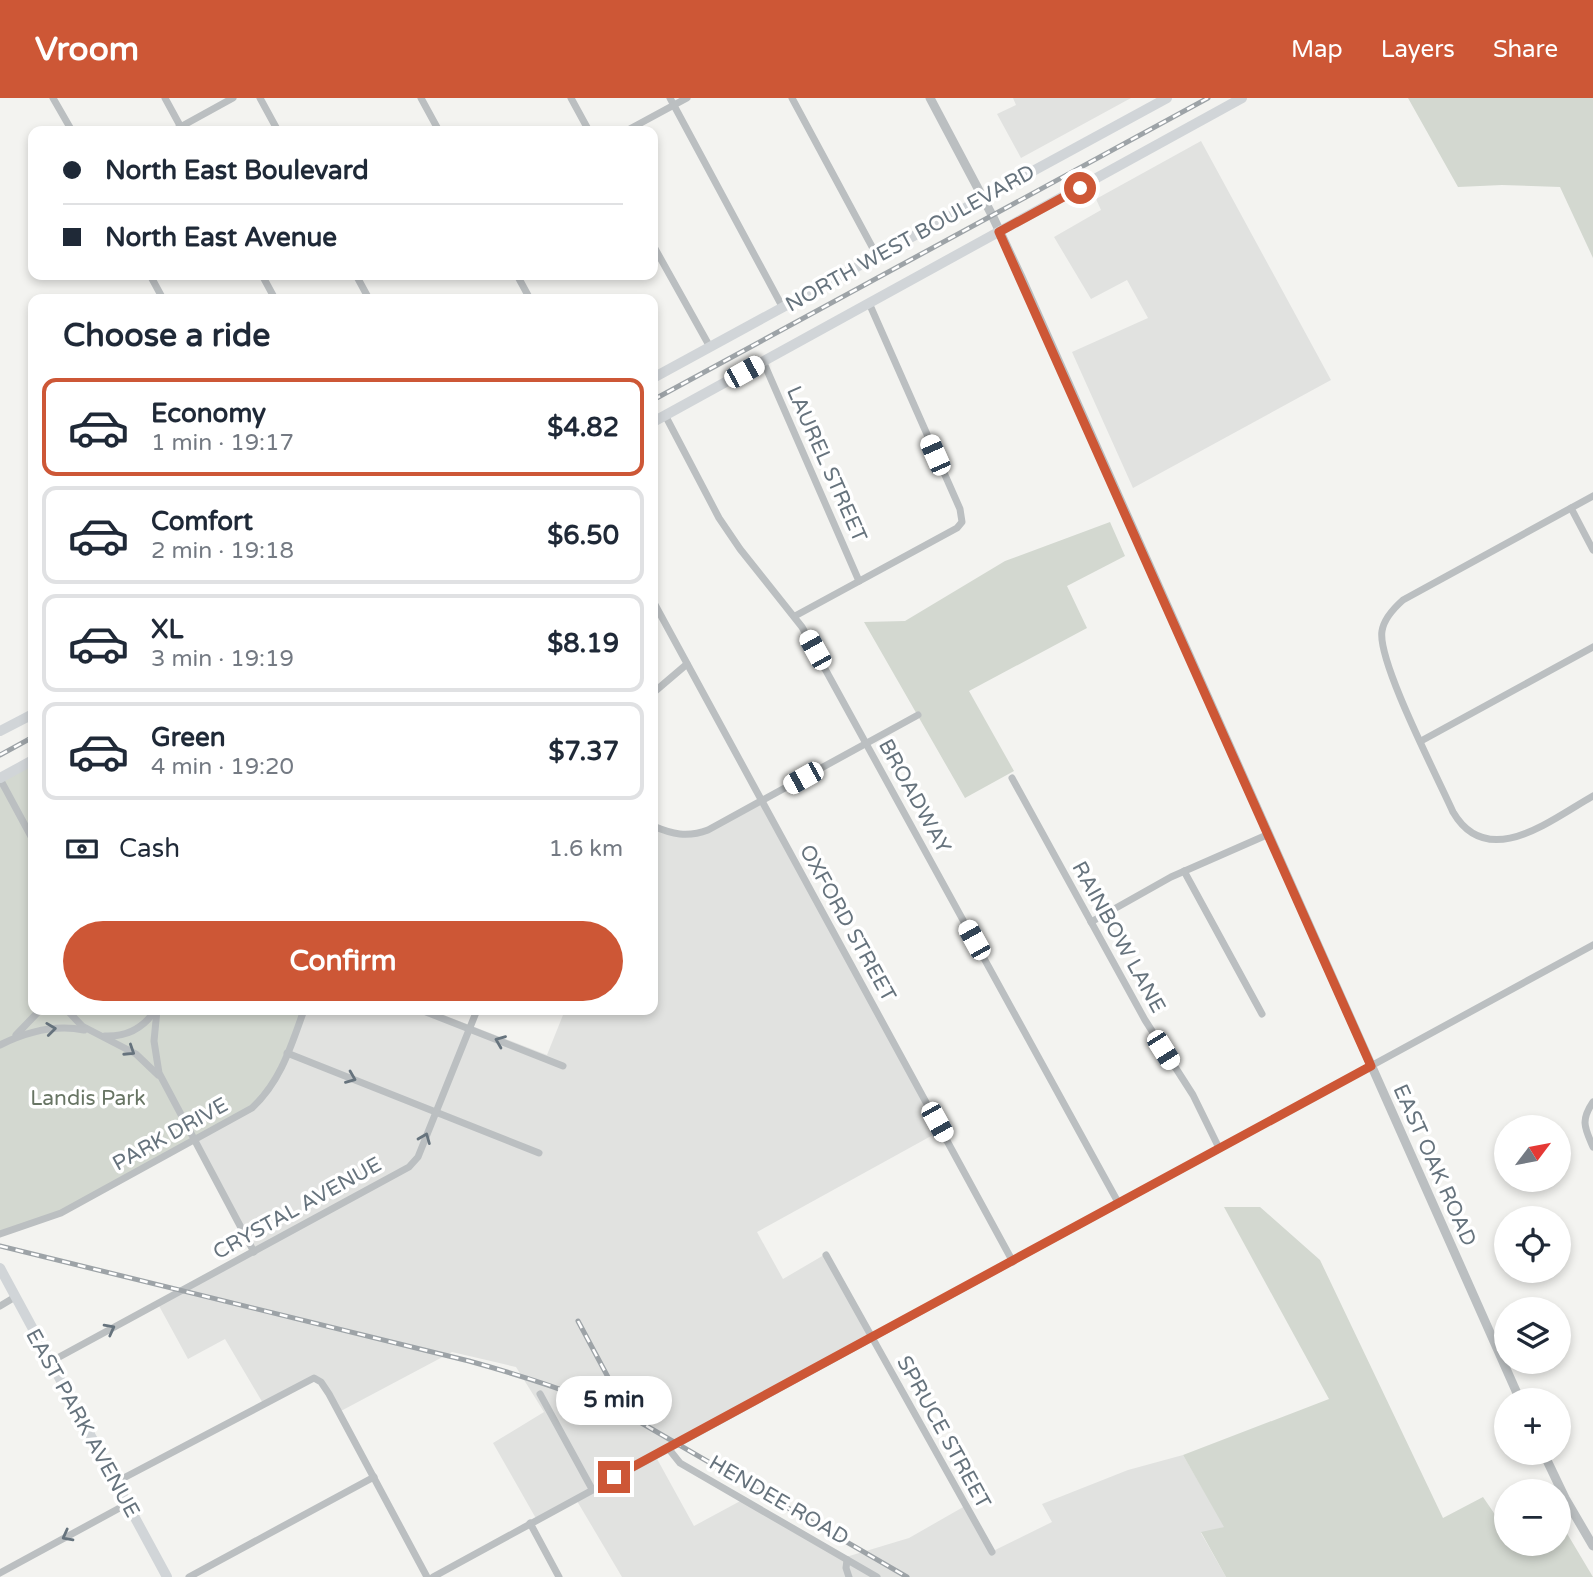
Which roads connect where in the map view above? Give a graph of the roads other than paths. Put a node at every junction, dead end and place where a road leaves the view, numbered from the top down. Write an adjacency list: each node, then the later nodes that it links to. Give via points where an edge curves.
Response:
1 (53, 98): 13 (street)
2 (165, 98): 14 (street)
3 (233, 98): 15 (street)
4 (260, 98): 16 (street)
5 (421, 98): 17 (street)
6 (571, 98): 18 (street)
7 (687, 98): 12 (street)
8 (792, 98): 23 (street)
9 (930, 98): 20 (street, EAST OAK ROAD)
10 (1167, 98): 20 (main road, NORTH WEST BOULEVARD)
11 (1242, 98): 21 (main road)
12 (672, 102): 19 (street); 25 (street)
13 (69, 126)
14 (177, 126)
15 (186, 126)
16 (275, 126)
17 (436, 126)
18 (586, 126)
19 (634, 126)
20 (983, 198): 21 (street, EAST OAK ROAD); 23 (main road, NORTH WEST BOULEVARD)
21 (999, 232): 24 (main road); 52 (street, EAST OAK ROAD)
22 (658, 254): 26 (street)
23 (877, 256): 25 (main road, NORTH WEST BOULEVARD)
24 (869, 303): 27 (main road); 34 (street, via 962,516 957,528)
25 (783, 307): 26 (main road, NORTH WEST BOULEVARD)
26 (710, 347): 28 (main road, NORTH WEST BOULEVARD)
27 (763, 361): 29 (main road); 34 (street, LAUREL STREET)
28 (658, 375)
29 (665, 415): 30 (main road); 36 (street, BROADWAY, via 719,517)
30 (658, 419)
31 (1593, 496): 32 (street)
32 (1570, 508): 33 (street); 43 (street, via 1403,600 1385,622 1385,660)
33 (1593, 550)
34 (859, 581): 36 (street)
35 (658, 610): 38 (street, OXFORD STREET)
36 (795, 616): 44 (street, BROADWAY)
37 (1593, 647): 43 (street)
38 (687, 664): 39 (street); 49 (street, OXFORD STREET)
39 (658, 689)
40 (918, 715): 44 (street)
41 (28, 716): 42 (main road)
42 (1, 729)
43 (1421, 741): 48 (street, via 1458,822 1482,838 1511,839)
44 (866, 743): 49 (street); 78 (street, BROADWAY)
45 (28, 763): 46 (main road)
46 (0, 778): 51 (street)
47 (1012, 778): 54 (street, RAINBOW LANE)
48 (1593, 796)
49 (762, 801): 50 (street, via 694,835); 82 (street, OXFORD STREET)
50 (658, 828)
51 (28, 831)
52 (1269, 834): 53 (street); 70 (street, EAST OAK ROAD)
53 (1184, 872): 54 (street); 56 (street)
54 (1091, 922): 76 (street, RAINBOW LANE)
55 (1593, 945): 70 (street)
56 (1262, 1014)
57 (35, 1015): 66 (street)
58 (71, 1015): 65 (street)
59 (152, 1015): 65 (street, via 128,1033 110,1036)
60 (156, 1015): 71 (street, via 154,1041)
61 (302, 1015): 68 (street, PARK DRIVE)
62 (435, 1015): 64 (street)
63 (475, 1015): 64 (street, CRYSTAL AVENUE)
64 (470, 1028): 69 (street, one-way to 64); 73 (street, CRYSTAL AVENUE)
65 (90, 1031): 66 (street, one-way to 65, via 54,1028); 71 (street, one-way to 71, via 136,1054)
66 (13, 1038): 67 (street)
67 (0, 1045)
68 (287, 1053): 73 (street, one-way to 73); 74 (street, PARK DRIVE, via 263,1097 245,1113)
69 (563, 1066)
70 (1371, 1066): 76 (street); 88 (street, EAST OAK ROAD)
71 (162, 1082): 74 (street)
72 (1593, 1102): 75 (street, via 1584,1120)
73 (436, 1112): 77 (street); 80 (street, CRYSTAL AVENUE, one-way to 73, via 410,1167)
74 (195, 1141): 79 (street, PARK DRIVE, via 54,1216); 80 (street)
75 (1593, 1147)
76 (1219, 1148): 78 (street)
77 (539, 1153)
78 (1119, 1204): 82 (street)
79 (0, 1234)
80 (254, 1252): 87 (street, CRYSTAL AVENUE, one-way to 80)
81 (826, 1255): 86 (street, SPRUCE STREET)
82 (1013, 1262): 86 (street)
83 (0, 1268): 84 (main road, EAST PARK AVENUE)
84 (15, 1297): 85 (street); 87 (main road, EAST PARK AVENUE)
85 (0, 1306)
86 (872, 1338): 90 (street); 98 (street, SPRUCE STREET)
87 (50, 1362): 93 (main road, EAST PARK AVENUE)
88 (1515, 1388)
89 (540, 1394): 94 (street)
90 (668, 1448): 94 (street); 99 (street, HENDEE ROAD, via 680,1463)
91 (1549, 1465): 97 (street)
92 (374, 1477): 93 (street, via 329,1395 314,1378); 102 (street); 103 (street)
93 (116, 1482): 95 (main road, EAST PARK AVENUE)
94 (592, 1489): 96 (street)
95 (127, 1504): 100 (street, one-way to 100); 101 (main road, EAST PARK AVENUE)
96 (530, 1523): 103 (street); 104 (street)
97 (1593, 1546)
98 (992, 1552)
99 (847, 1560): 105 (street); 106 (street, HENDEE ROAD)
100 (0, 1573)
101 (167, 1577)
102 (189, 1577)
103 (430, 1577)
104 (559, 1577)
105 (849, 1577)
106 (877, 1577)

